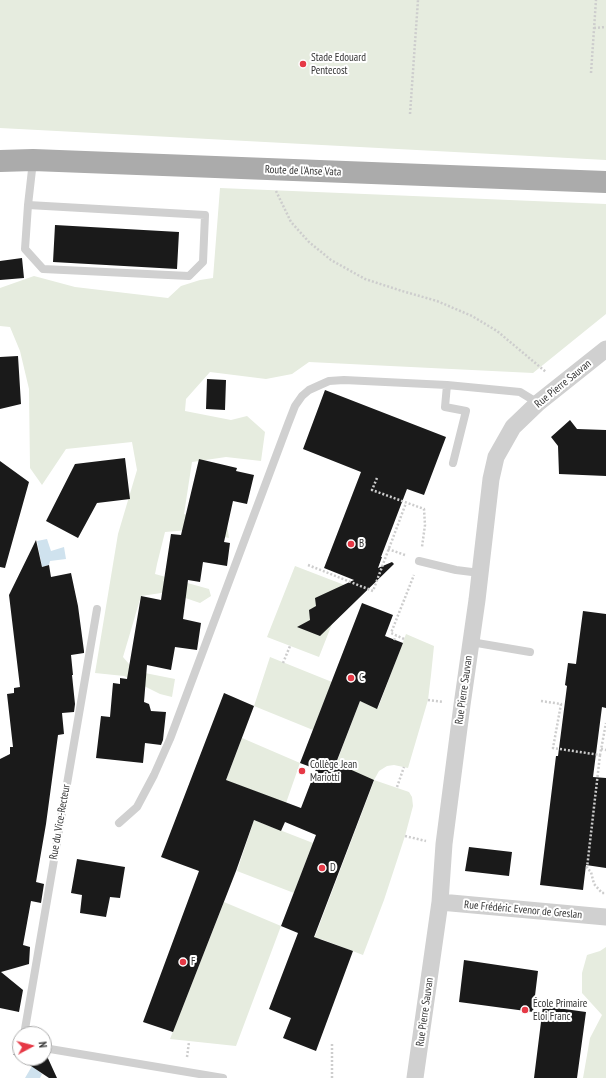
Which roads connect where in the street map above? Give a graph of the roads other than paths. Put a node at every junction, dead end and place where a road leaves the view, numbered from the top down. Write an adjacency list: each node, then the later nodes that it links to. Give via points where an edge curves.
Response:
1 (33, 160): 2 (main road, Route de l'Anse Vata); 3 (main road, Route de l'Anse Vata); 4 (lane)
2 (0, 161)
3 (606, 182)
4 (28, 205): 4 (lane, via 205,215 204,262 189,276 43,269 25,249)
5 (606, 349): 7 (street, Rue Pierre Sauvan)
6 (447, 385): 7 (lane, via 520,392); 8 (lane, via 445,407 466,411); 14 (lane, via 344,380 324,383 302,396 288,424 170,739 137,807)
7 (538, 404): 10 (street, Rue Pierre Sauvan, via 513,427 496,457)
8 (453, 463)
9 (419, 561): 10 (lane)
10 (480, 573): 12 (street, Rue Pierre Sauvan)
11 (96, 609): 17 (lane, Rue du Vice-Recteur)
12 (471, 642): 13 (lane); 15 (street, Rue Pierre Sauvan, via 444,844)
13 (530, 652)
14 (119, 823)
15 (440, 902): 16 (street, Rue Frédéric Evenor de Greslan); 20 (street, Rue Pierre Sauvan)
16 (606, 917)
17 (26, 1026)
18 (52, 1049): 19 (lane)
19 (223, 1078)
20 (415, 1078)

